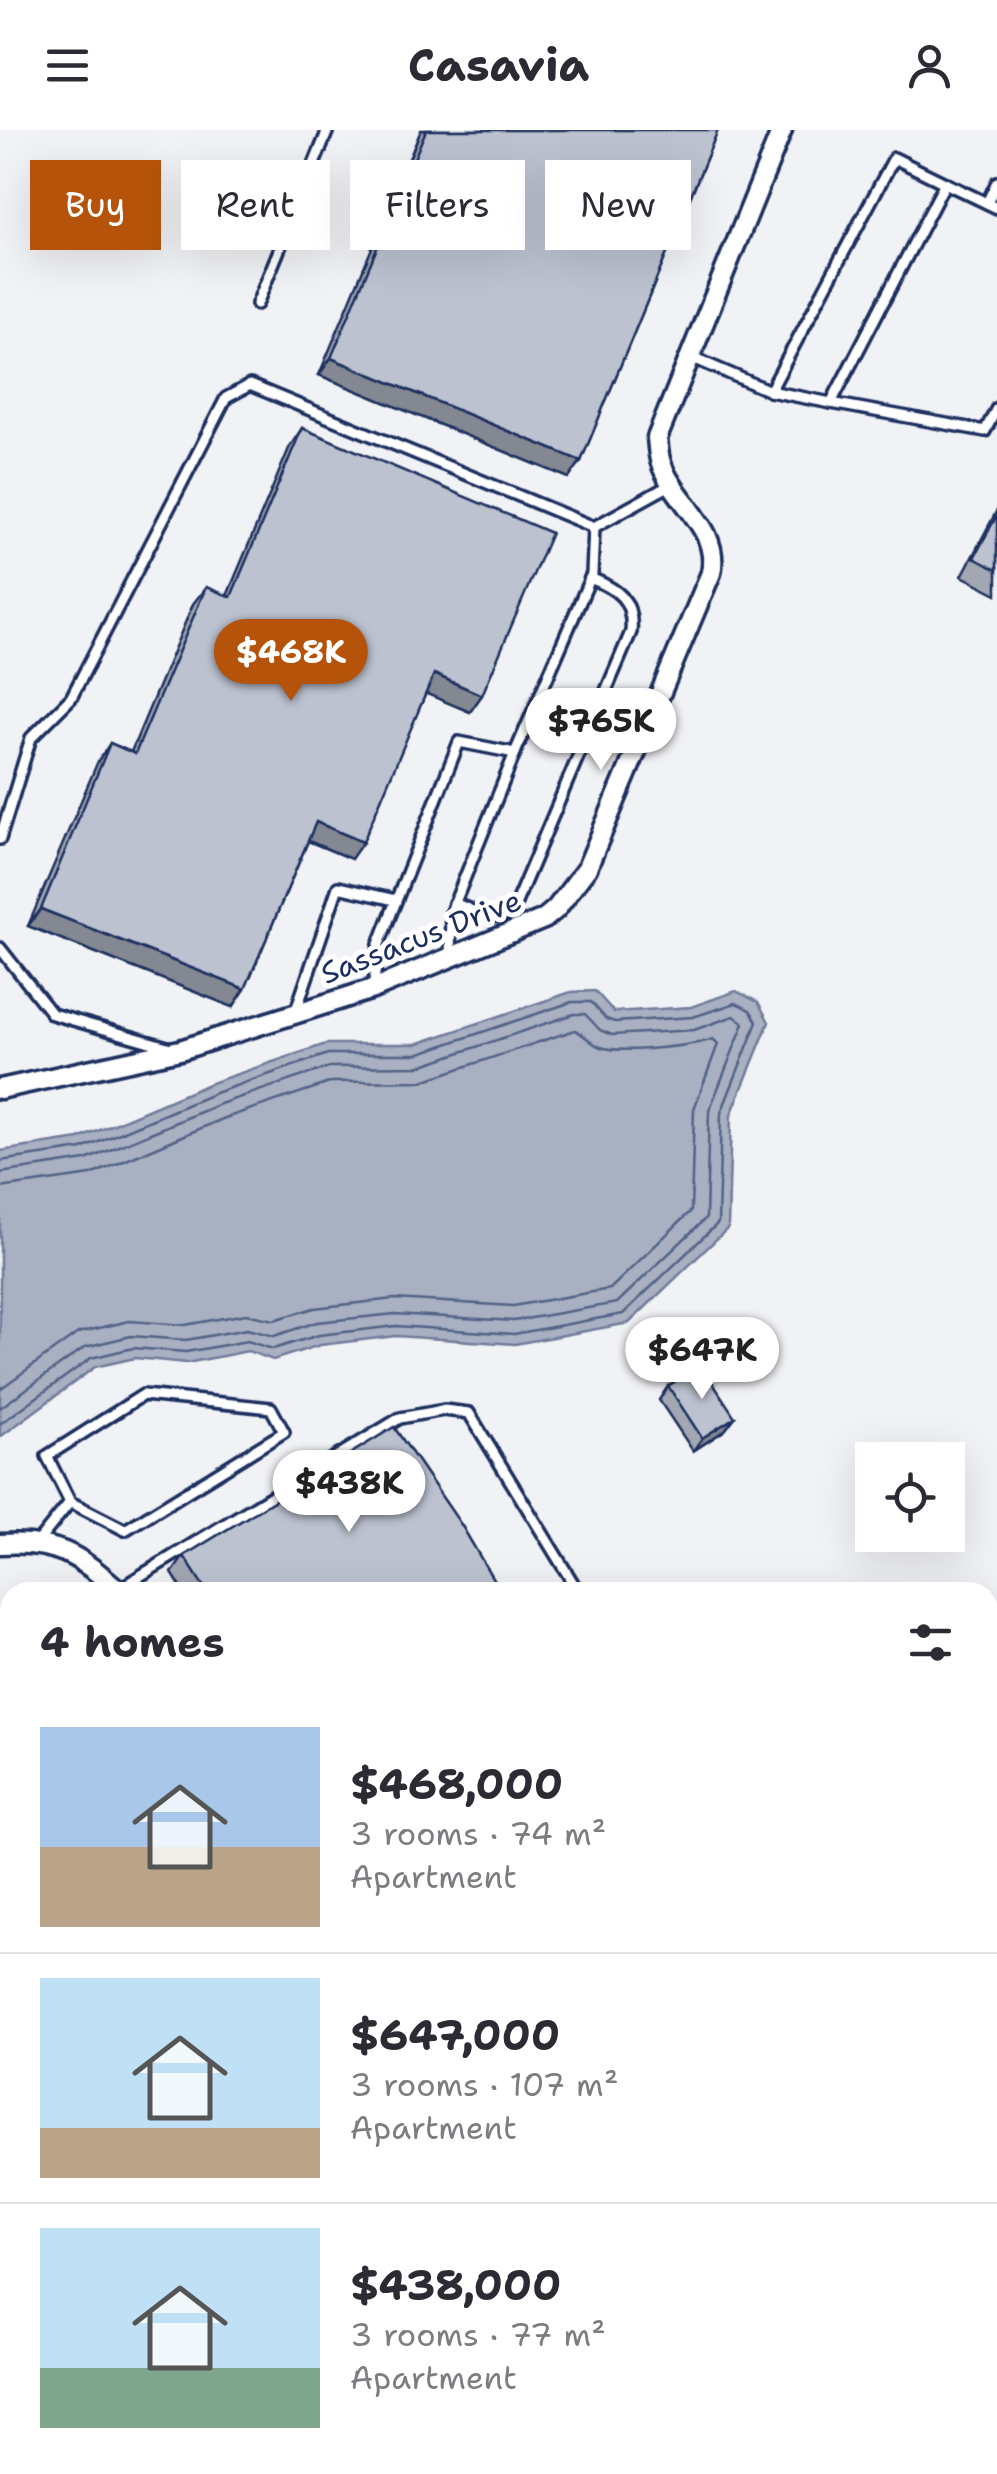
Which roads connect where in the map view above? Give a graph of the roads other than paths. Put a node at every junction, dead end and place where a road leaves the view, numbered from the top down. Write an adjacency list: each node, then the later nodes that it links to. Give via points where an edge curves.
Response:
1 (328, 130): 7 (lane)
2 (782, 130): 8 (street, Sassacus Drive)
3 (997, 182): 5 (lane)
4 (945, 183): 5 (lane); 9 (lane, via 894,158); 10 (lane)
5 (986, 203): 6 (lane)
6 (997, 208)
7 (257, 304)
8 (689, 356): 9 (lane); 12 (street, Sassacus Drive, via 657,438)
9 (770, 391): 10 (lane)
10 (831, 403): 11 (lane, via 985,431)
11 (997, 408)
12 (672, 484): 13 (lane); 20 (street, Sassacus Drive, via 701,527 713,564 587,868 544,919)
13 (594, 527): 14 (lane); 16 (lane, via 250,385 226,398 72,698 31,738)
14 (590, 578): 15 (lane); 18 (lane, via 625,597 631,632 570,779 512,912 488,916)
15 (515, 753): 17 (lane, via 460,742); 18 (lane)
16 (0, 838)
17 (395, 900): 21 (lane, via 378,944); 22 (lane, via 338,887)
18 (454, 903): 20 (lane)
19 (0, 948): 23 (lane, via 52,1014)
20 (450, 959): 21 (street, Sassacus Drive)
21 (372, 989): 22 (street, Sassacus Drive)
22 (294, 1015): 23 (street, Sassacus Drive)
23 (180, 1050): 24 (street, Sassacus Drive)
24 (0, 1089)
25 (70, 1502): 25 (lane, via 125,1530 284,1432 271,1408 143,1395 47,1456); 27 (lane)
26 (0, 1544): 27 (street)
27 (35, 1545): 28 (street, via 72,1554)
28 (107, 1582)
29 (133, 1582): 30 (lane, via 400,1418 444,1410 469,1414)
30 (572, 1582)

